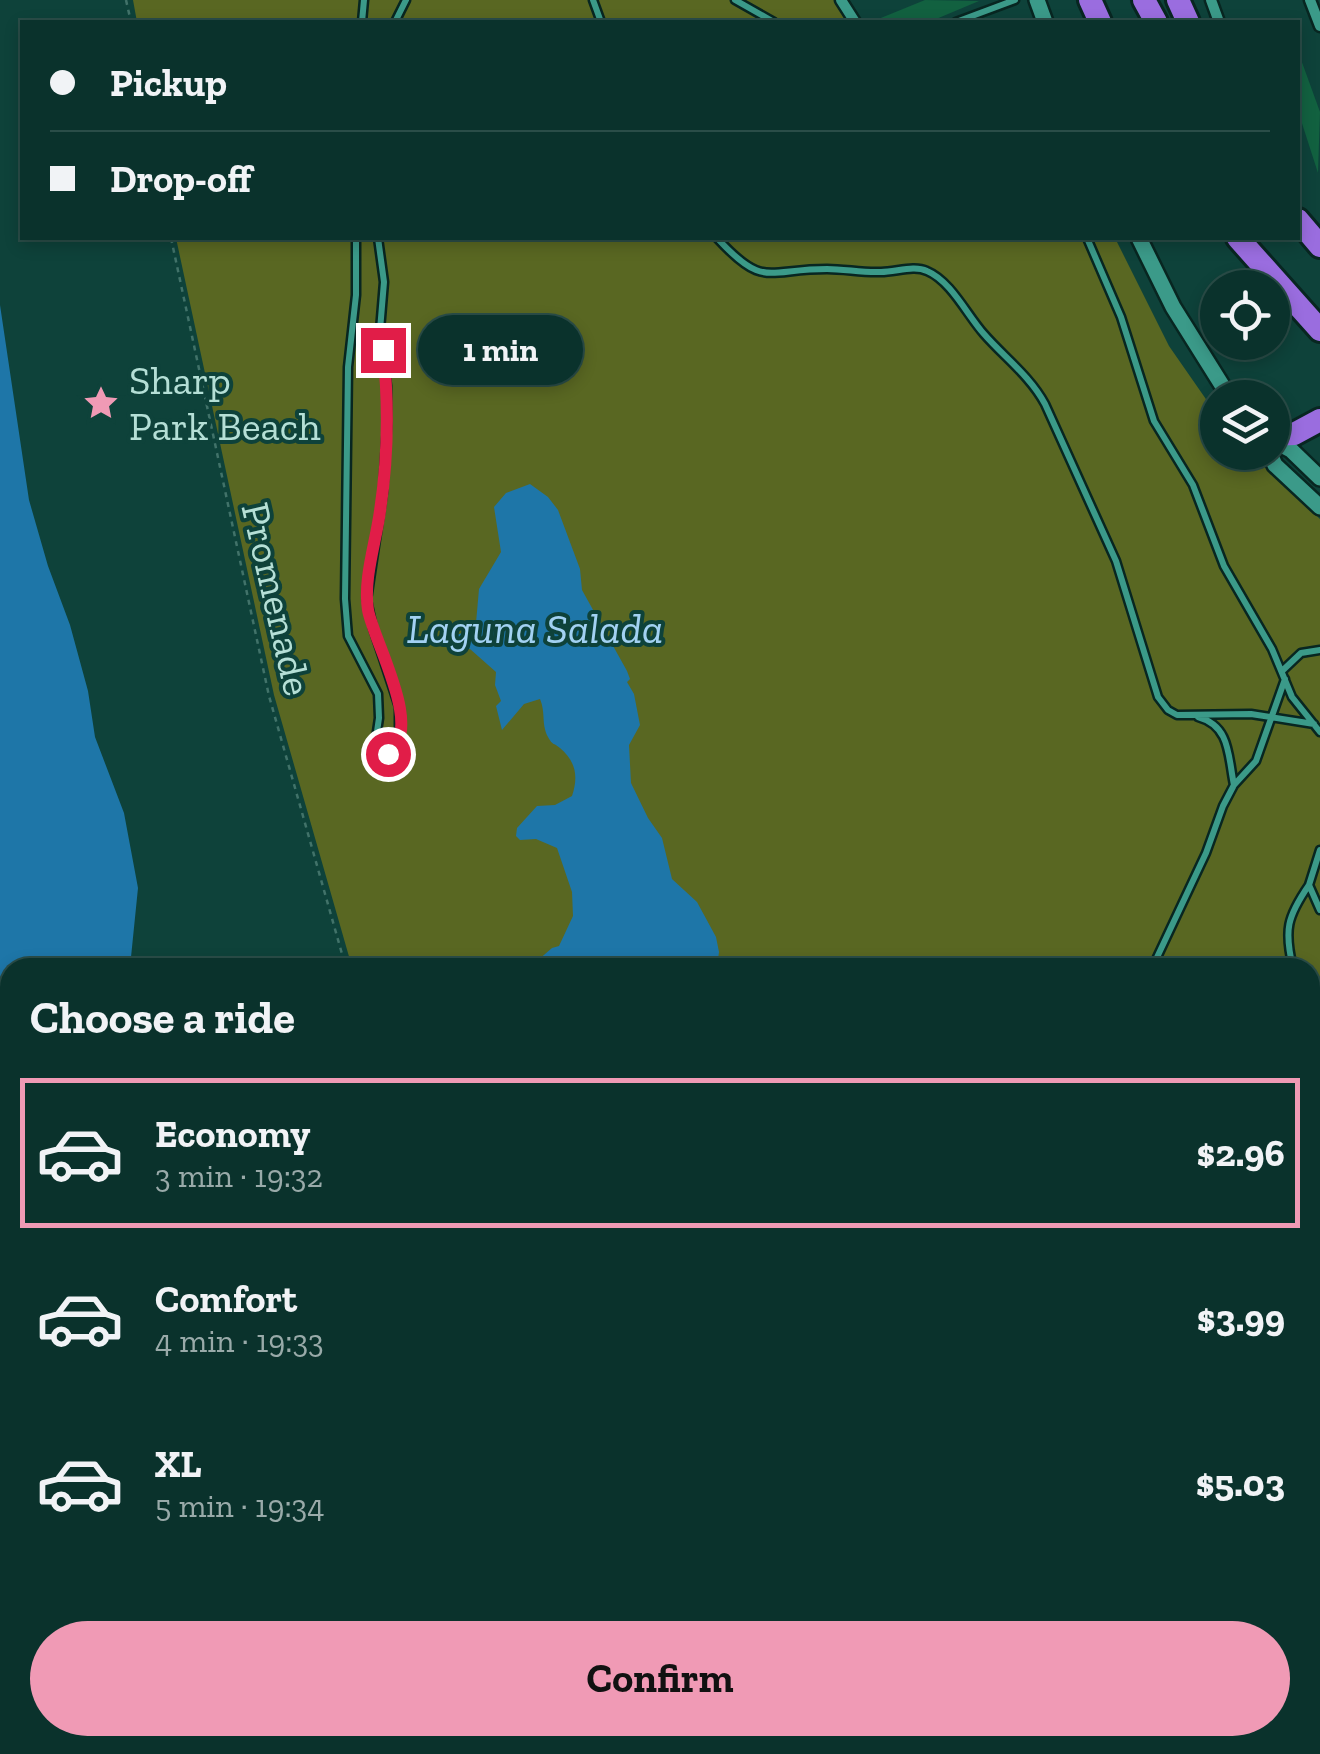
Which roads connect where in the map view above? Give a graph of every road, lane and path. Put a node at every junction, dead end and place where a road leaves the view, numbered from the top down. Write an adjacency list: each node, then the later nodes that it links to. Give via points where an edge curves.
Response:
1 (735, 0): 4 (lane)
2 (1015, 0): 5 (lane)
3 (1310, 0): 6 (street)
4 (770, 20)
5 (961, 20)
6 (1320, 26)
7 (1300, 222): 15 (highway)
8 (170, 240): 34 (path, Promenade, via 269,696)
9 (356, 240): 10 (lane, via 345,599 348,636 378,694 375,745 388,754 399,740 399,707 367,600 387,427)
10 (378, 240)
11 (719, 240): 26 (lane, via 747,268 762,272 917,268 942,282 1038,392 1116,561 1158,697 1168,710)
12 (1088, 240): 25 (lane, via 1154,421 1193,485 1224,566)
13 (1140, 240): 17 (street)
14 (1240, 240): 16 (highway)
15 (1320, 246)
16 (1320, 330)
17 (1219, 380)
18 (1320, 420): 19 (highway)
19 (1290, 435)
20 (1290, 449): 22 (street)
21 (1278, 470): 23 (street)
22 (1320, 478)
23 (1320, 508)
24 (1320, 650): 25 (lane, via 1300,653)
25 (1283, 674): 27 (lane); 28 (lane)
26 (1192, 716): 27 (lane); 30 (lane, via 1219,727)
27 (1272, 716): 28 (lane); 30 (lane, via 1256,761)
28 (1314, 724): 29 (lane)
29 (1320, 732)
30 (1234, 785): 35 (lane)
31 (1320, 850): 32 (lane)
32 (1308, 885): 33 (lane); 36 (lane, via 1290,915)
33 (1320, 910)
34 (343, 958)
35 (1156, 958)
36 (1291, 958)

